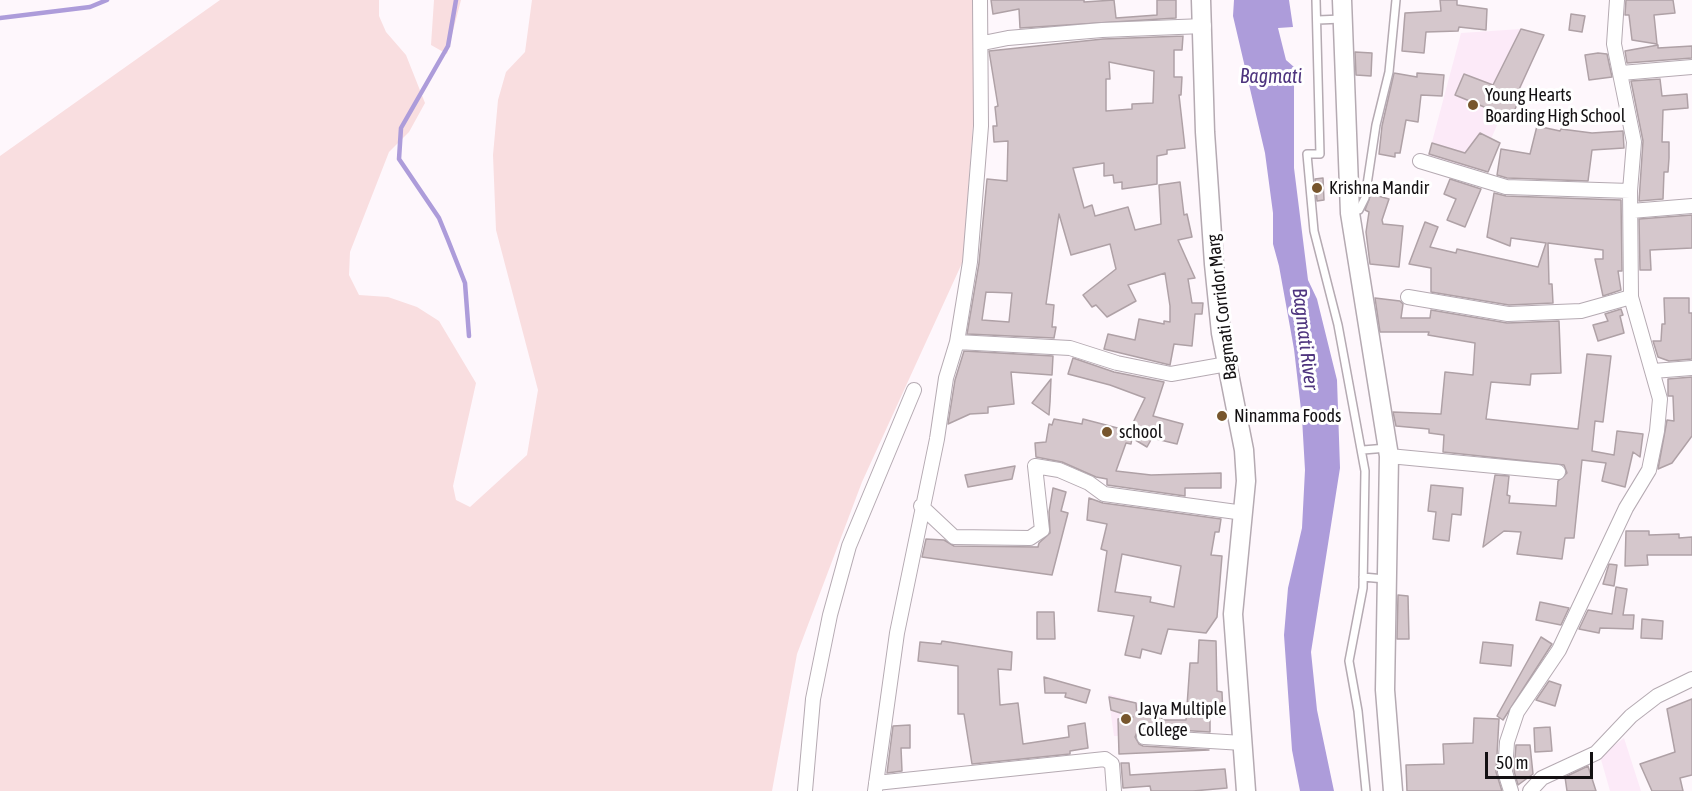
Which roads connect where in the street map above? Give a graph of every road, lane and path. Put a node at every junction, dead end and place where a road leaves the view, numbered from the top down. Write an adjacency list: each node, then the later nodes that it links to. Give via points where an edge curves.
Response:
1 (980, 0): 10 (street)
2 (1202, 0): 9 (street, Bagmati Corridor Marg)
3 (1316, 0): 8 (lane)
4 (1342, 0): 7 (street)
5 (1396, 0): 17 (lane, via 1389,72 1365,198 1359,210)
6 (1617, 0): 12 (street, via 1614,44)
7 (1343, 19): 8 (lane); 17 (street)
8 (1318, 20): 25 (lane, via 1320,154 1307,154 1310,206)
9 (1204, 26): 10 (street, via 1102,30); 21 (street, Bagmati Corridor Marg, via 1212,240)
10 (983, 43): 20 (street, via 977,200)
11 (1692, 67): 12 (street)
12 (1621, 73): 14 (street, via 1634,142)
13 (1420, 161): 14 (street, via 1506,187)
14 (1630, 191): 16 (street)
15 (1692, 206): 16 (street)
16 (1631, 211): 19 (street)
17 (1350, 213): 26 (street)
18 (1408, 297): 19 (street, via 1508,314 1581,311)
19 (1631, 297): 23 (street)
20 (957, 342): 21 (street, via 1070,348 1171,374); 28 (street, via 946,378)
21 (1227, 364): 29 (street, Bagmati Corridor Marg, via 1244,450)
22 (1692, 368): 23 (street)
23 (1653, 371): 41 (street, via 1660,399 1649,470 1626,508 1560,650 1516,712 1507,742 1505,771)
24 (914, 390): 36 (street, via 849,546 830,615 813,699)
25 (1363, 450): 26 (lane); 30 (lane)
26 (1388, 452): 27 (street); 31 (street)
27 (1558, 472)
28 (921, 506): 29 (street, via 954,537 1030,538 1042,530 1035,466 1059,470 1104,494); 35 (street, via 897,633)
29 (1244, 513): 34 (street, Bagmati Corridor Marg, via 1233,614)
30 (1363, 577): 31 (lane); 39 (lane, via 1349,661)
31 (1386, 579): 40 (street, via 1385,690)
32 (1692, 679): 42 (street, via 1640,709 1596,753 1542,778)
33 (1144, 737): 34 (street)
34 (1243, 743): 38 (street, Bagmati Corridor Marg)
35 (882, 786): 37 (street, via 1105,759 1112,764)
36 (806, 791)
37 (1114, 791)
38 (1244, 791)
39 (1366, 791)
40 (1393, 791)
41 (1511, 791)
42 (1529, 791)

